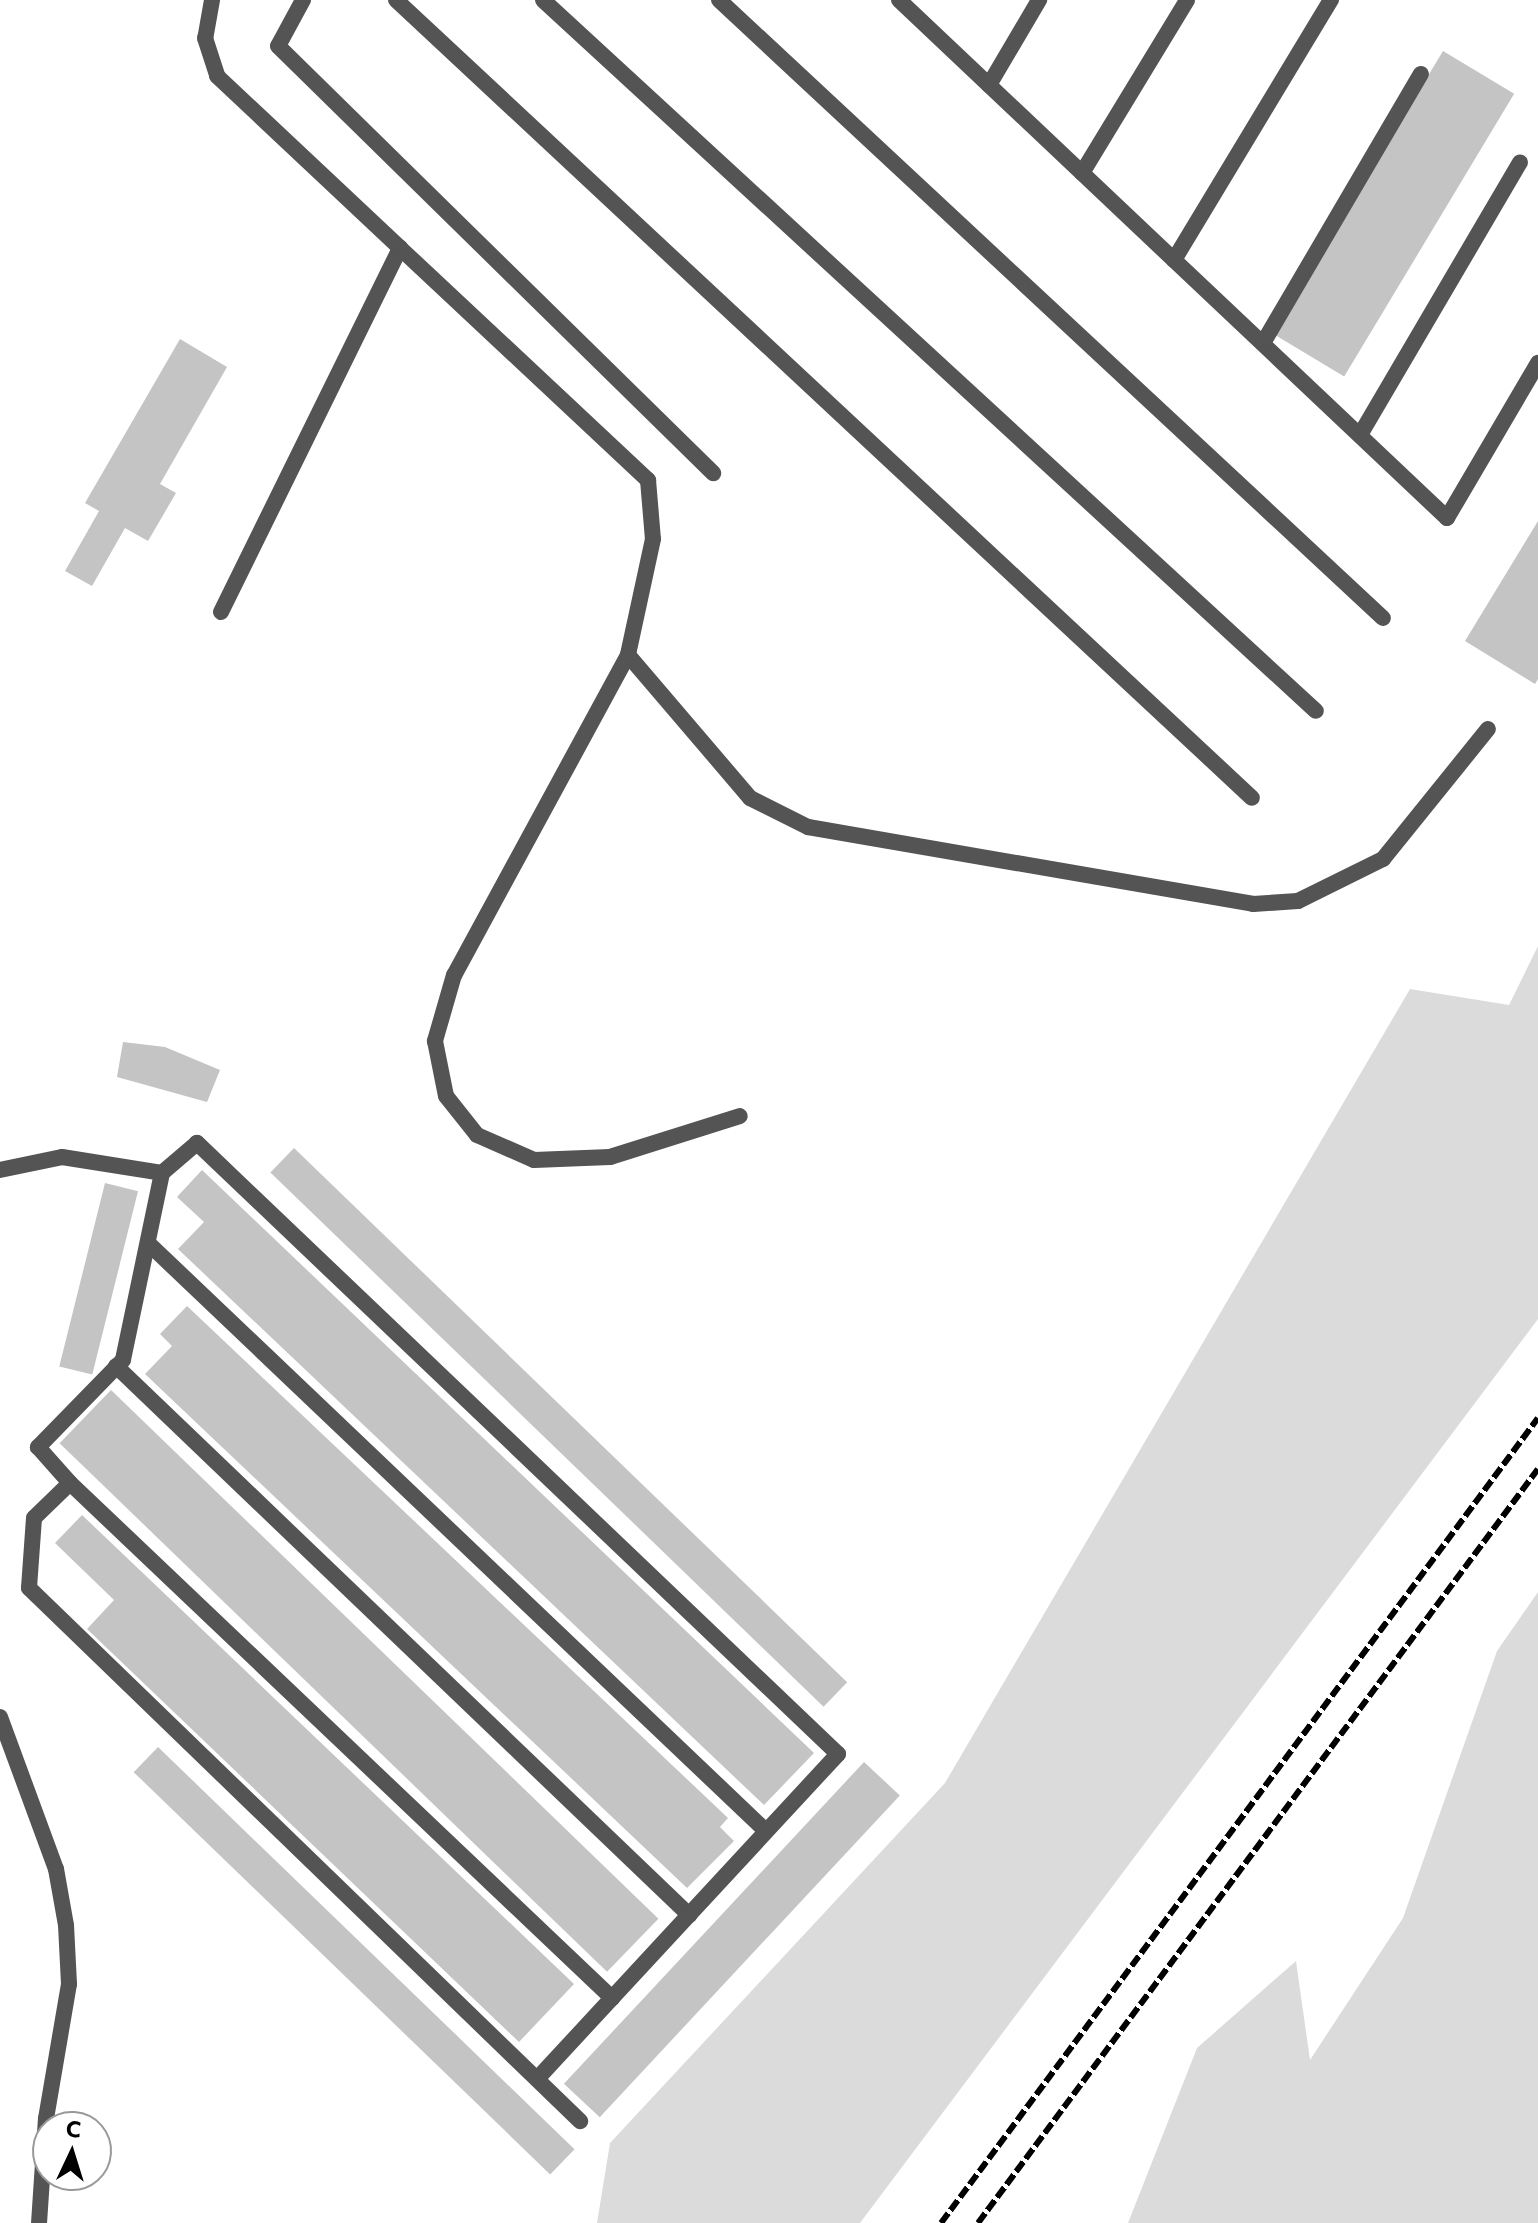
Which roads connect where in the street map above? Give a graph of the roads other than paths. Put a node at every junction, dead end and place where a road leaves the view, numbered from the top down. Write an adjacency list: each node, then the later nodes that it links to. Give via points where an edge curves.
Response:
1 (212, 0): 14 (street, via 205,38 217,76)
2 (303, 0): 19 (street, via 278,46)
3 (396, 0): 25 (street)
4 (543, 0): 23 (street)
5 (719, 0): 21 (street)
6 (899, 0): 11 (street)
7 (1039, 0): 11 (street)
8 (1187, 0): 13 (street)
9 (1331, 0): 15 (street)
10 (1421, 74): 16 (street)
11 (989, 85): 13 (street)
12 (1520, 162): 18 (street)
13 (1082, 173): 15 (street)
14 (400, 248): 20 (street); 22 (street, via 648,480 653,539)
15 (1174, 260): 16 (street)
16 (1263, 343): 18 (street)
17 (1538, 363): 18 (street, via 1447,518)
18 (1360, 435)
19 (713, 473)
20 (221, 612)
21 (1383, 618)
22 (628, 655): 24 (street, via 750,798 808,827 1253,904 1298,901 1383,859); 26 (street, via 454,975 435,1041 446,1096 477,1135 534,1160 610,1157)
23 (1316, 711)
24 (1488, 729)
25 (1252, 798)
26 (740, 1116)
27 (0, 1170): 28 (street, via 62,1157)
28 (162, 1173): 29 (street); 33 (street, via 197,1143 838,1754)
29 (148, 1243): 30 (street); 33 (street)
30 (116, 1366): 31 (street, via 38,1447); 34 (street)
31 (70, 1483): 35 (street); 36 (street, via 34,1518 29,1588)
32 (0, 1717): 38 (street, via 56,1869 66,1925 69,1984 46,2118)
33 (766, 1831): 34 (street)
34 (689, 1915): 35 (street)
35 (612, 1998): 36 (street)
36 (537, 2079): 37 (street)
37 (580, 2121)
38 (39, 2223)

